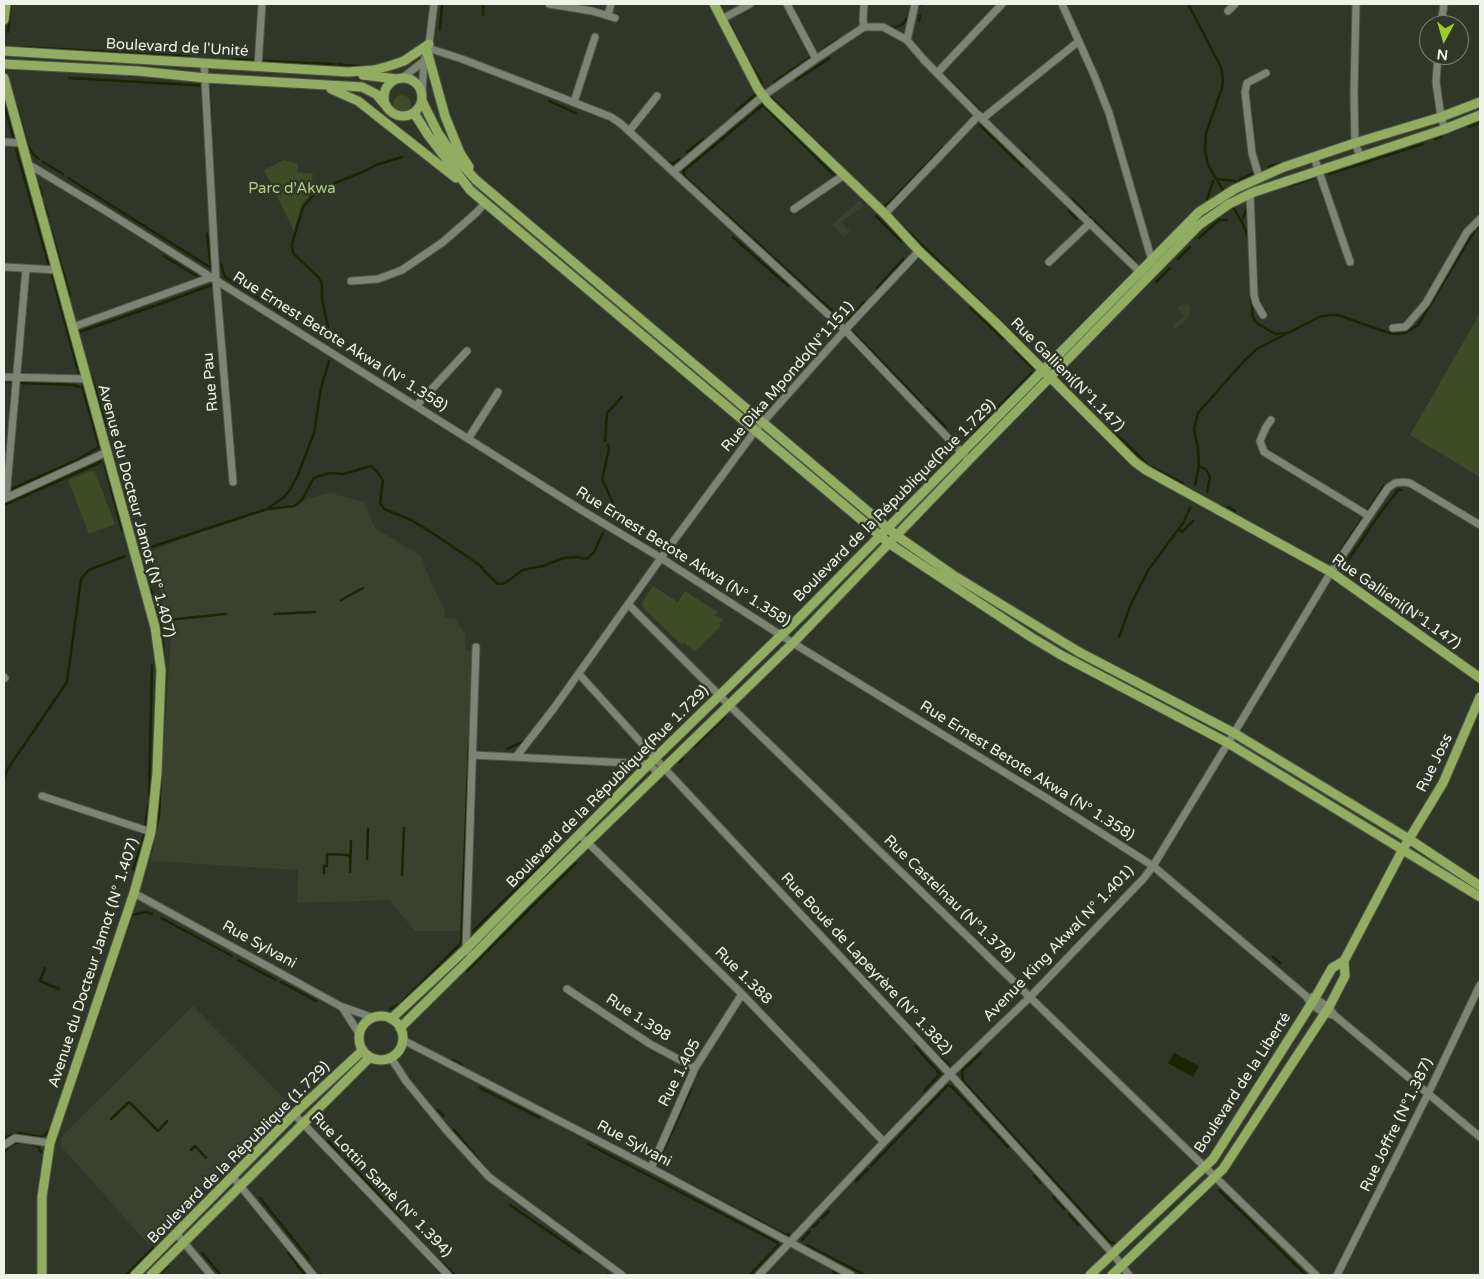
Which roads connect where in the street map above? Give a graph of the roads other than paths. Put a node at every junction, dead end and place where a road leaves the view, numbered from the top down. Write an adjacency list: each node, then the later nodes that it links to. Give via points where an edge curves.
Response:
1 (6, 4): 19 (main road)
2 (262, 4): 31 (street)
3 (434, 4): 24 (street)
4 (549, 4): 16 (street)
5 (611, 4): 16 (street)
6 (714, 4): 18 (main road, Rue Gallieni(N°1.147))
7 (750, 4): 18 (street)
8 (787, 4): 26 (street)
9 (864, 4): 20 (street)
10 (915, 4): 22 (street)
11 (1002, 4): 33 (street)
12 (1062, 4): 23 (street)
13 (1235, 4): 15 (street)
14 (1356, 4): 52 (street)
15 (1228, 11)
16 (608, 15): 17 (street)
17 (615, 18)
18 (722, 19): 40 (main road, Rue Gallieni(N°1.147))
19 (4, 20)
20 (864, 27): 22 (street, via 883,27); 26 (street)
21 (596, 38): 42 (street)
22 (907, 40): 33 (street)
23 (1079, 41): 47 (street); 72 (street, via 1109,113)
24 (428, 47): 27 (street); 32 (main road, via 389,66); 42 (street); 61 (main road, via 445,116 460,153)
25 (4, 51): 28 (main road, Boulevard de l'Unité)
26 (816, 59): 40 (street)
27 (424, 61): 37 (street); 41 (street)
28 (204, 63): 31 (main road, Boulevard de l'Unité); 36 (street, Rue Pau)
29 (4, 64): 36 (main road, Boulevard de l'Unité)
30 (1437, 65): 48 (street)
31 (258, 66): 32 (main road, Boulevard de l'Unité)
32 (348, 72): 37 (main road)
33 (937, 73): 47 (street)
34 (1266, 73): 60 (street, via 1247,82 1245,92 1252,154)
35 (4, 78): 53 (main road, Avenue du Docteur Jamot (N° 1.407))
36 (205, 78): 38 (main road, Boulevard de l'Unité); 77 (street, Rue Pau)
37 (399, 79): 41 (main road, via 415,82); 44 (main road, via 392,82 385,93)
38 (324, 86): 44 (main road, via 362,87 376,94); 62 (main road, via 358,101)
39 (657, 96): 50 (street)
40 (763, 96): 58 (street); 59 (main road, Rue Gallieni(N°1.147))
41 (422, 97): 45 (main road, via 420,108); 61 (main road, via 454,156)
42 (574, 102): 50 (street, via 611,117)
43 (1480, 102): 48 (main road, Boulevard de la République(Rue 1.729))
44 (387, 107): 45 (main road, via 398,116)
45 (414, 113): 62 (main road)
46 (1480, 115): 49 (main road, Boulevard de la République(Rue 1.729))
47 (981, 117): 66 (street); 68 (street)
48 (1441, 117): 49 (street); 52 (main road, Boulevard de la République(Rue 1.729))
49 (1445, 129): 54 (main road, Boulevard de la République(Rue 1.729))
50 (630, 130): 58 (street)
51 (4, 142): 53 (street)
52 (1355, 143): 54 (street); 55 (main road, Boulevard de la République(Rue 1.729))
53 (22, 144): 56 (main road, Avenue du Docteur Jamot (N° 1.407))
54 (1360, 156): 57 (main road, Boulevard de la République(Rue 1.729))
55 (1314, 157): 57 (street); 60 (main road, Boulevard de la République(Rue 1.729))
56 (28, 164): 75 (main road, Avenue du Docteur Jamot (N° 1.407)); 77 (street, Rue Ernest Betote Akwa (N° 1.358))
57 (1318, 170): 63 (main road, Boulevard de la République(Rue 1.729)); 71 (street)
58 (674, 172): 82 (street)
59 (844, 175): 65 (street); 66 (main road, Rue Gallieni(N°1.147))
60 (1259, 177): 72 (main road, Boulevard de la République(Rue 1.729), via 1199,212)
61 (476, 180): 92 (main road)
62 (463, 182): 64 (main road)
63 (1250, 193): 72 (main road, Boulevard de la République(Rue 1.729), via 1200,225); 79 (street, via 1254,295)
64 (485, 203): 78 (street, via 443,242 402,270 378,279); 93 (main road)
65 (794, 209)
66 (885, 214): 69 (main road, Rue Gallieni(N°1.147))
67 (1480, 219): 81 (street, via 1467,232 1426,303 1408,324)
68 (1090, 223): 70 (street); 76 (street)
69 (919, 251): 82 (street, Rue Dika Mpondo(N°1151)); 84 (main road, Rue Gallieni(N°1.147))
70 (1049, 262)
71 (1350, 262)
72 (1154, 264): 76 (main road, Boulevard de la République(Rue 1.729))
73 (4, 267): 74 (street)
74 (26, 269): 75 (street); 86 (street)
75 (57, 270): 80 (main road, Avenue du Docteur Jamot (N° 1.407))
76 (1143, 275): 84 (main road, Boulevard de la République(Rue 1.729)); 87 (main road, Boulevard de la République(Rue 1.729))
77 (214, 279): 80 (street); 90 (street, Rue Ernest Betote Akwa (N° 1.358)); 98 (street, Rue Pau)
78 (351, 281)
79 (1262, 315)
80 (73, 327): 88 (main road, Avenue du Docteur Jamot (N° 1.407))
81 (1393, 328)
82 (845, 330): 92 (street, Rue Dika Mpondo(N°1151)); 96 (street)
83 (467, 351): 90 (street)
84 (1042, 371): 87 (main road, Rue Gallieni(N°1.147)); 96 (main road, Boulevard de la République(Rue 1.729))
85 (4, 377): 86 (street)
86 (15, 377): 88 (street); 99 (street)
87 (1051, 378): 97 (main road, Boulevard de la République(Rue 1.729)); 107 (main road, Rue Gallieni(N°1.147), via 1142,467)
88 (87, 380): 95 (main road, Avenue du Docteur Jamot (N° 1.407))
89 (498, 392): 94 (street)
90 (416, 406): 94 (street, Rue Ernest Betote Akwa (N° 1.358))
91 (1271, 420): 100 (street, via 1260,442 1264,452)
92 (764, 423): 93 (street, Rue Dika Mpondo(N°1151)); 102 (main road)
93 (756, 431): 104 (main road); 106 (street, Rue Dika Mpondo(N°1151))
94 (468, 439): 106 (street, Rue Ernest Betote Akwa (N° 1.358))
95 (107, 452): 99 (street); 124 (main road, Avenue du Docteur Jamot (N° 1.407), via 155,627 161,670)
96 (962, 452): 97 (street); 102 (main road, Boulevard de la République(Rue 1.729))
97 (969, 460): 103 (main road, Boulevard de la République(Rue 1.729))
98 (232, 482)
99 (5, 498)
100 (1369, 516): 101 (street, Avenue King Akwa( N° 1.401), via 1388,488 1402,482); 107 (street, Avenue King Akwa( N° 1.401))
101 (1480, 524)
102 (887, 529): 103 (main road); 104 (main road, Boulevard de la République(Rue 1.729))
103 (897, 536): 105 (main road, Boulevard de la République(Rue 1.729)); 117 (main road, via 954,576 1079,652)
104 (879, 537): 105 (main road); 109 (main road, Boulevard de la République(Rue 1.729))
105 (890, 544): 110 (main road, Boulevard de la République(Rue 1.729)); 118 (main road, via 1054,650)
106 (661, 558): 108 (street, Rue Dika Mpondo(N°1151)); 109 (street, Rue Ernest Betote Akwa (N° 1.358))
107 (1331, 572): 113 (main road, Rue Gallieni(N°1.147)); 117 (street, Avenue King Akwa( N° 1.401))
108 (629, 604): 112 (street, Rue Dika Mpondo(N°1151)); 114 (street, Rue Castelnau (N°1.378))
109 (781, 635): 110 (street, Rue Ernest Betote Akwa (N° 1.358)); 114 (main road, Boulevard de la République(Rue 1.729))
110 (793, 643): 116 (main road, Boulevard de la République(Rue 1.729)); 129 (street, Rue Ernest Betote Akwa (N° 1.358))
111 (476, 647): 119 (street)
112 (579, 674): 120 (street, Rue Dika Mpondo(N°1151)); 121 (street)
113 (1480, 678)
114 (720, 696): 116 (street, Rue Castelnau (N°1.378)); 121 (main road, Boulevard de la République(Rue 1.729))
115 (1480, 697): 126 (main road, Rue Joss, via 1450,768)
116 (728, 704): 122 (main road, Boulevard de la République(Rue 1.729)); 138 (street, Rue Castelnau (N°1.378))
117 (1234, 733): 118 (street, Avenue King Akwa( N° 1.401)); 126 (main road)
118 (1228, 743): 128 (main road); 129 (street, Avenue King Akwa( N° 1.401))
119 (473, 756): 120 (street); 133 (street)
120 (516, 757): 121 (street)
121 (652, 761): 122 (street, Rue Boué de Lapeyrère (N° 1.382)); 125 (main road, Boulevard de la République(Rue 1.729))
122 (662, 771): 127 (main road, Boulevard de la République(Rue 1.729)); 151 (street, Rue Boué de Lapeyrère (N° 1.382))
123 (42, 796): 124 (street)
124 (151, 832): 131 (main road, Avenue du Docteur Jamot (N° 1.407))
125 (579, 834): 127 (street, Rue 1.388); 133 (main road, Boulevard de la République(Rue 1.729))
126 (1409, 839): 128 (main road, Boulevard de la Liberté); 130 (main road)
127 (588, 842): 133 (main road, Boulevard de la République(Rue 1.729)); 137 (street, Rue 1.388)
128 (1403, 849): 132 (main road); 134 (main road, Boulevard de la Liberté)
129 (1153, 866): 138 (street, Avenue King Akwa( N° 1.401)); 139 (street, Rue Ernest Betote Akwa (N° 1.358))
130 (1480, 886)
131 (134, 893): 140 (street, Rue Sylvani); 157 (main road, Avenue du Docteur Jamot (N° 1.407))
132 (1480, 897)
133 (470, 953): 143 (main road, Boulevard de la République(Rue 1.729)); 144 (main road, Boulevard de la République(Rue 1.729))
134 (1344, 962): 139 (main road, Boulevard de la Liberté, via 1332,968); 141 (main road, Boulevard de la Liberté, via 1345,976)
135 (1480, 986): 152 (street, Rue Joffre (N°1.387))
136 (567, 989): 150 (street, Rue 1.398, via 653,1046)
137 (742, 994): 150 (street, Rue 1.405); 156 (street, Rue 1.388)
138 (1030, 997): 151 (street, Avenue King Akwa( N° 1.401)); 159 (street, Rue Castelnau (N°1.378))
139 (1311, 999): 141 (street, Rue Ernest Betote Akwa (N° 1.358)); 159 (main road, Boulevard de la Liberté)
140 (342, 1007): 142 (street); 145 (street, Rue Sylvani)
141 (1329, 1012): 152 (street, Rue Ernest Betote Akwa (N° 1.358)); 162 (main road, Boulevard de la Liberté)
142 (374, 1018): 143 (main road); 145 (main road, via 364,1025)
143 (391, 1019): 144 (main road)
144 (400, 1028): 146 (main road)
145 (360, 1035): 147 (main road)
146 (403, 1040): 149 (main road, via 399,1051); 160 (street, Rue Sylvani)
147 (363, 1050): 148 (main road); 153 (main road, Boulevard de la République (1.729))
148 (370, 1057): 149 (main road); 154 (main road, Boulevard de la République (1.729))
149 (391, 1058): 175 (street, via 441,1124 489,1177)
150 (695, 1068): 160 (street, Rue 1.405)
151 (950, 1074): 156 (street, Avenue King Akwa( N° 1.401)); 167 (street, Rue Boué de Lapeyrère (N° 1.382))
152 (1428, 1094): 155 (street, Rue Ernest Betote Akwa (N° 1.358)); 182 (street, Rue Joffre (N°1.387))
153 (294, 1114): 154 (street, Rue Lottin Samè (N° 1.394)); 161 (main road, Boulevard de la République (1.729))
154 (304, 1124): 163 (main road, Boulevard de la République (1.729)); 174 (street, Rue Lottin Samè (N° 1.394))
155 (1480, 1137)
156 (884, 1142): 166 (street, Avenue King Akwa( N° 1.401))
157 (50, 1143): 158 (street, via 15,1138); 169 (main road, Avenue du Docteur Jamot (N° 1.407), via 42,1197)
158 (4, 1145)
159 (1204, 1167): 162 (street, Rue Castelnau (N°1.378)); 167 (main road, Boulevard de la Liberté)
160 (651, 1168): 166 (street, Rue Sylvani)
161 (233, 1177): 163 (street); 164 (main road, Boulevard de la République (1.729))
162 (1215, 1178): 168 (main road, Boulevard de la Liberté); 181 (street, Rue Castelnau (N°1.378))
163 (241, 1186): 165 (main road, Boulevard de la République (1.729)); 173 (street)
164 (176, 1233): 165 (street); 170 (main road, Boulevard de la République (1.729))
165 (184, 1242): 171 (main road, Boulevard de la République (1.729)); 172 (street)
166 (789, 1243): 176 (street, Avenue King Akwa( N° 1.401)); 177 (street, Rue Sylvani)
167 (1113, 1254): 168 (street, Rue Boué de Lapeyrère (N° 1.382)); 178 (main road, Boulevard de la Liberté)
168 (1122, 1265): 179 (main road, Boulevard de la Liberté); 180 (street, Rue Boué de Lapeyrère (N° 1.382))
169 (42, 1275)
170 (135, 1275)
171 (151, 1275)
172 (211, 1275)
173 (313, 1275)
174 (448, 1275)
175 (622, 1275)
176 (760, 1275)
177 (851, 1275)
178 (1090, 1275)
179 (1112, 1275)
180 (1130, 1275)
181 (1316, 1275)
182 (1337, 1275)

